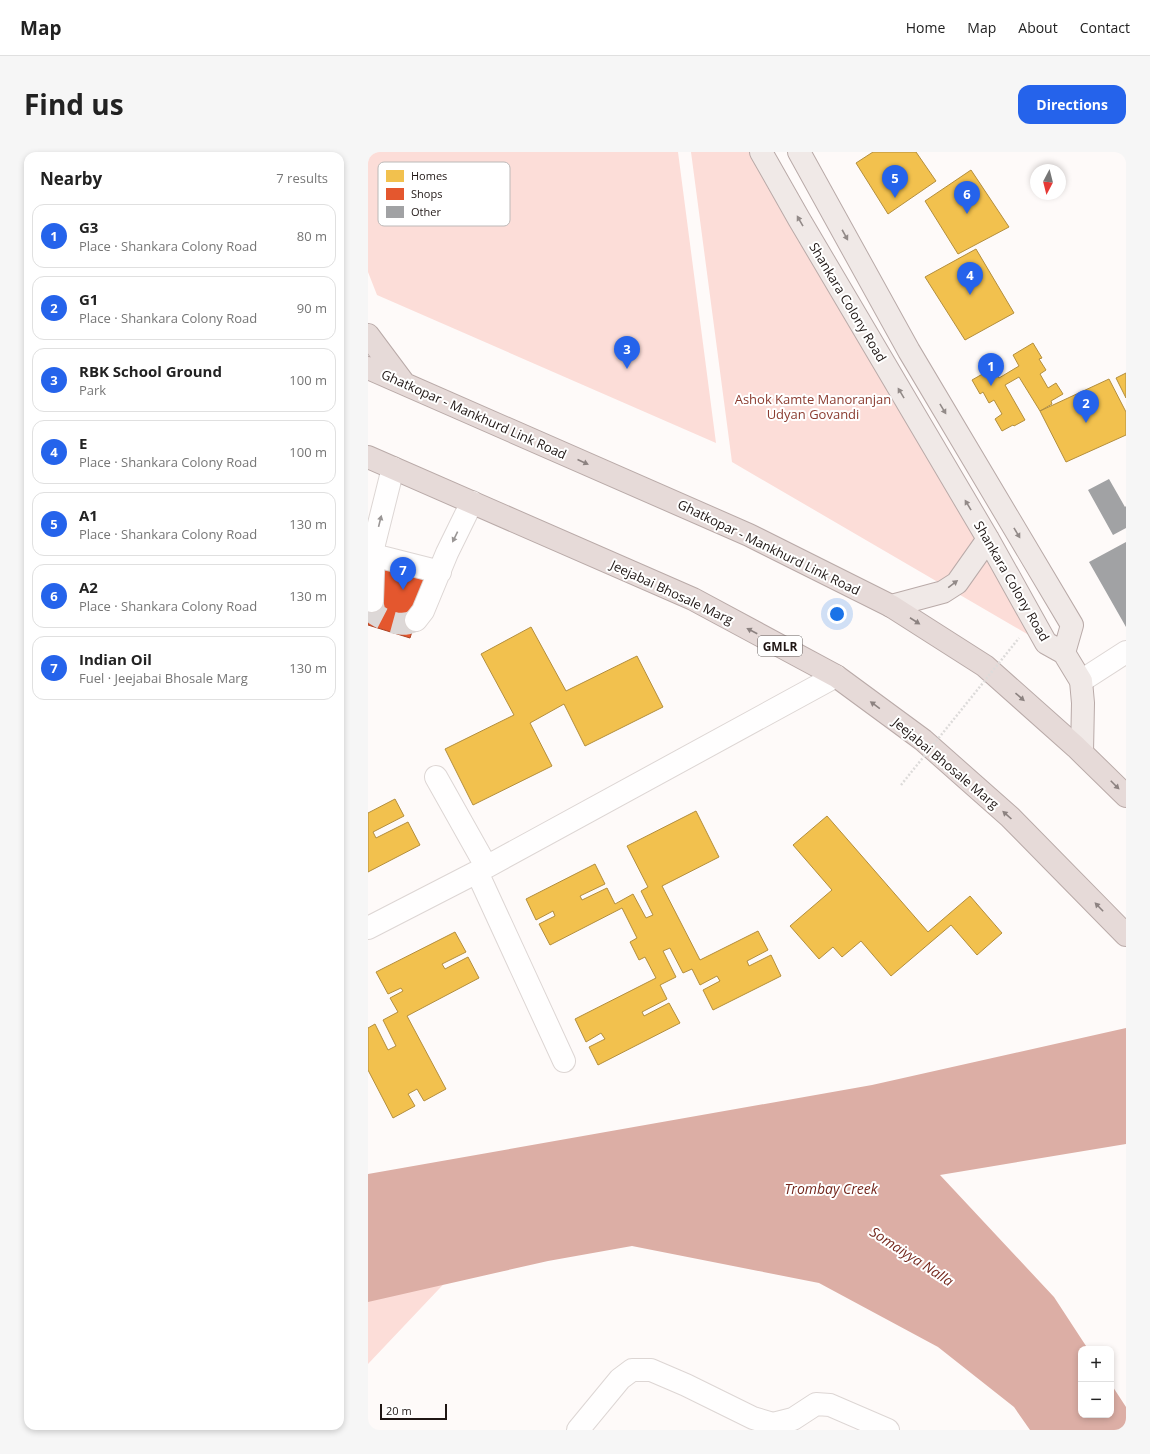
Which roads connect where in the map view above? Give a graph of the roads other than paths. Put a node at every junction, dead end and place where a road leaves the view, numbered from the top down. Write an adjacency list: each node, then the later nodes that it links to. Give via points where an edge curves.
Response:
1 (761, 152): 9 (main road, Shankara Colony Road, one-way to 1)
2 (799, 152): 16 (main road, Shankara Colony Road, one-way to 16, via 909,351 1072,625)
3 (368, 335): 5 (highway)
4 (368, 368): 5 (highway, Ghatkopar - Mankhurd Link Road)
5 (403, 382): 13 (highway, Ghatkopar - Mankhurd Link Road, one-way to 13, via 750,535)
6 (368, 457): 7 (highway, Jeejabai Bhosale Marg / GMLR)
7 (393, 468): 8 (highway, Jeejabai Bhosale Marg / GMLR); 10 (street, one-way to 7)
8 (472, 502): 11 (street, one-way to 11); 17 (highway, Jeejabai Bhosale Marg / GMLR, one-way to 8, via 693,599)
9 (988, 539): 13 (main road, one-way to 9, via 943,592 957,584); 16 (main road, Shankara Colony Road, via 1046,643)
10 (373, 554): 11 (street); 12 (street)
11 (440, 572): 14 (street, via 423,611)
12 (372, 601)
13 (891, 606): 19 (highway, Ghatkopar - Mankhurd Link Road, one-way to 19, via 985,666)
14 (416, 620)
15 (1126, 652): 18 (street)
16 (1064, 653): 18 (main road)
17 (836, 676): 22 (street); 24 (highway, Jeejabai Bhosale Marg / GMLR, one-way to 17, via 1010,817 923,740)
18 (1081, 682): 19 (main road)
19 (1082, 752): 21 (highway, Ghatkopar - Mankhurd Link Road, one-way to 21)
20 (436, 777): 22 (street)
21 (1126, 796)
22 (481, 869): 23 (street); 25 (street)
23 (368, 928)
24 (1126, 935)
25 (564, 1061)
26 (578, 1430): 27 (street, via 620,1379 632,1370 652,1370 753,1418 773,1424 793,1419 816,1404 823,1404)
27 (888, 1430)

